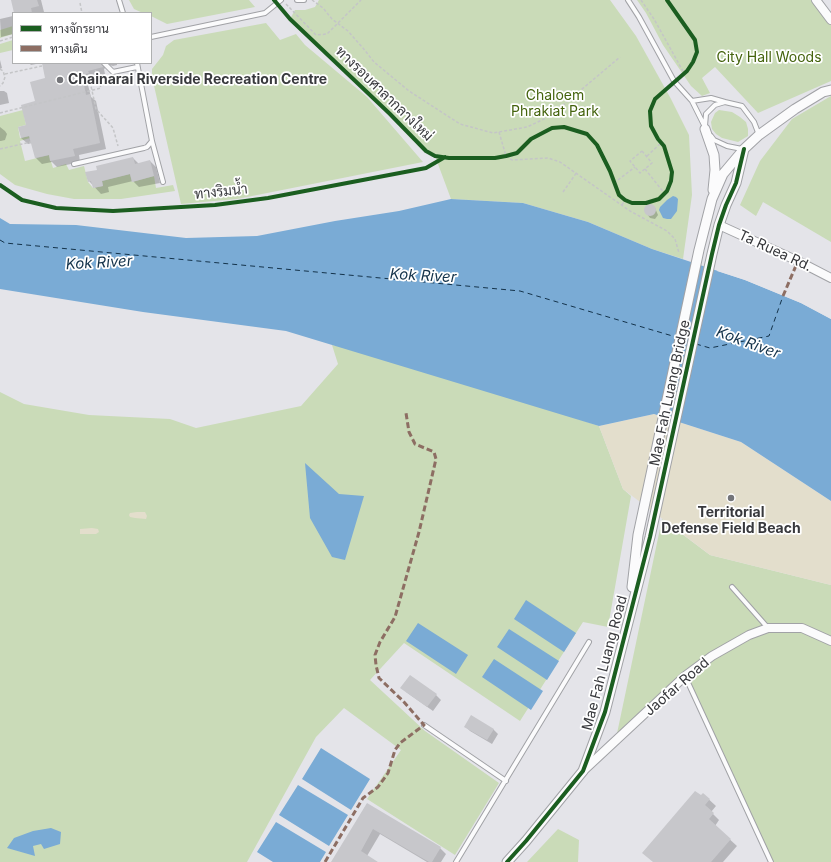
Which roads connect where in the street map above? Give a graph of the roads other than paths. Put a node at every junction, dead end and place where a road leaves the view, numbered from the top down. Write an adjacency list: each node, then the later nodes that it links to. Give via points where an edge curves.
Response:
1 (118, 0): 7 (lane)
2 (282, 0): 9 (lane, via 265,13)
3 (297, 0): 4 (lane)
4 (304, 0)
5 (628, 0): 13 (lane, via 674,81)
6 (816, 0): 8 (street)
7 (123, 12)
8 (831, 20)
9 (152, 37)
10 (105, 64): 11 (lane, via 114,72)
11 (137, 65): 17 (lane)
12 (831, 90): 16 (street, via 795,109)
13 (692, 101): 14 (lane, via 711,98); 15 (lane)
14 (725, 102): 15 (lane, via 715,105 706,114); 16 (lane, via 742,106 754,122)
15 (705, 129): 18 (lane, via 714,140 727,146); 21 (street, via 714,155)
16 (759, 135): 18 (street)
17 (152, 141): 19 (lane, via 144,148); 20 (lane)
18 (744, 149): 21 (street, via 722,174); 22 (street, via 736,183)
19 (74, 164)
20 (163, 182)
21 (712, 199): 24 (street, Mae Fah Luang Bridge)
22 (719, 225): 23 (street, Ta Ruea Rd.); 25 (street, Mae Fah Luang Bridge)
23 (831, 278)
24 (638, 535): 27 (street, Mae Fah Luang Road)
25 (650, 537): 27 (street, Mae Fah Luang Road)
26 (732, 587): 28 (lane)
27 (628, 619): 33 (street, Mae Fah Luang Road, via 605,712)
28 (768, 628): 29 (street, Jaofar Road, via 802,628); 31 (street, Jaofar Road, via 749,635 712,656)
29 (831, 641)
30 (590, 642): 34 (lane)
31 (685, 676): 33 (street, Jaofar Road); 37 (lane)
32 (424, 725): 34 (lane)
33 (583, 771): 36 (street, Mae Fah Luang Road)
34 (506, 781): 35 (lane)
35 (456, 862)
36 (507, 862)
37 (771, 862)

